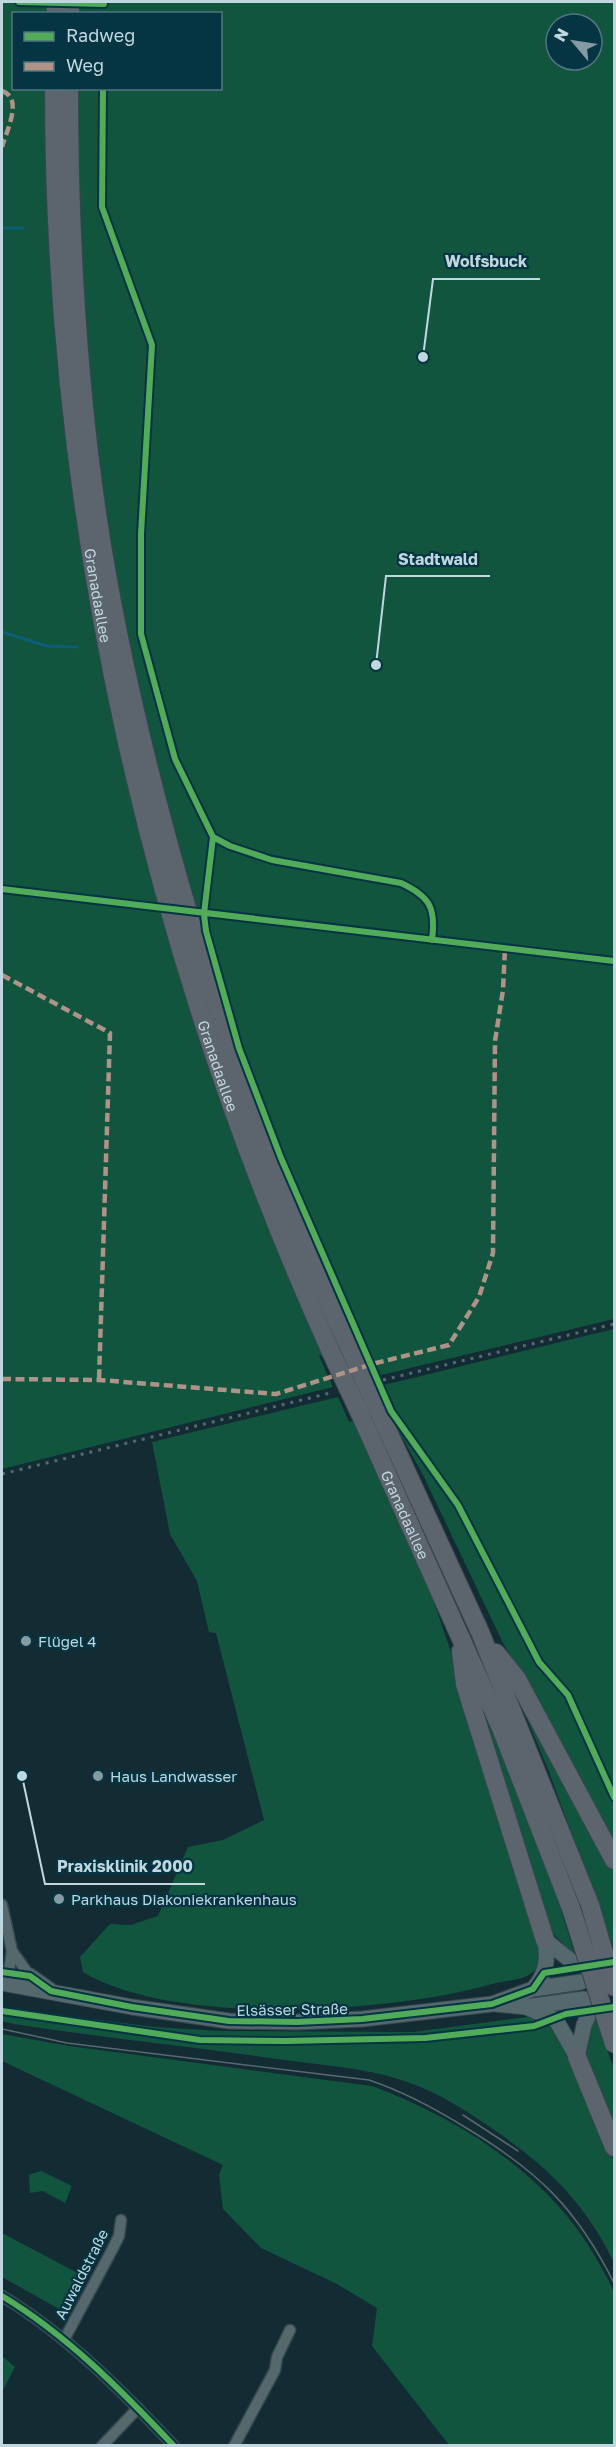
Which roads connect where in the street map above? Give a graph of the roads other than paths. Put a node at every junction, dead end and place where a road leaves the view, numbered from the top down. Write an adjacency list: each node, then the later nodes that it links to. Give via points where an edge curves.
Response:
1 (54, 90): 3 (highway, Granadaallee, bridge, via 57,220 71,417 90,556 153,853 208,1041 269,1207)
2 (69, 90): 4 (highway, Granadaallee, bridge, via 74,271 95,496 122,654 170,848 233,1059 286,1200 322,1289)
3 (459, 1631): 8 (highway, via 465,1684); 15 (highway, Granadaallee, bridge, via 572,1908)
4 (480, 1632): 5 (highway, via 517,1679); 15 (highway, Granadaallee, bridge, via 591,1905)
5 (615, 1860)
6 (2, 1905): 7 (street)
7 (2, 1922): 9 (street)
8 (545, 1940): 10 (main road); 13 (main road, via 544,1973)
9 (12, 1951): 11 (street); 12 (street)
10 (575, 1964)
11 (30, 1976): 14 (main road)
12 (3, 1982): 14 (main road, Elsässer Straße)
13 (533, 1989): 15 (main road, Elsässer Straße); 16 (main road, Elsässer Straße)
14 (51, 1991): 16 (main road, Elsässer Straße, via 229,2021 362,2019)
15 (596, 1991): 17 (main road, Elsässer Straße); 18 (highway, bridge); 19 (main road)
16 (492, 2004): 17 (main road, Elsässer Straße)
17 (526, 2007): 19 (main road, via 556,2020)
18 (615, 2044)
19 (577, 2057): 20 (highway)
20 (615, 2147)
21 (121, 2220): 24 (street, Auwaldstraße, via 112,2250)
22 (2, 2296): 24 (street, Auwaldstraße)
23 (290, 2330): 28 (street, via 275,2370)
24 (64, 2340): 25 (street, Auwaldstraße)
25 (138, 2408): 26 (street); 27 (street, Auwaldstraße)
26 (102, 2445)
27 (174, 2445)
28 (234, 2445)

